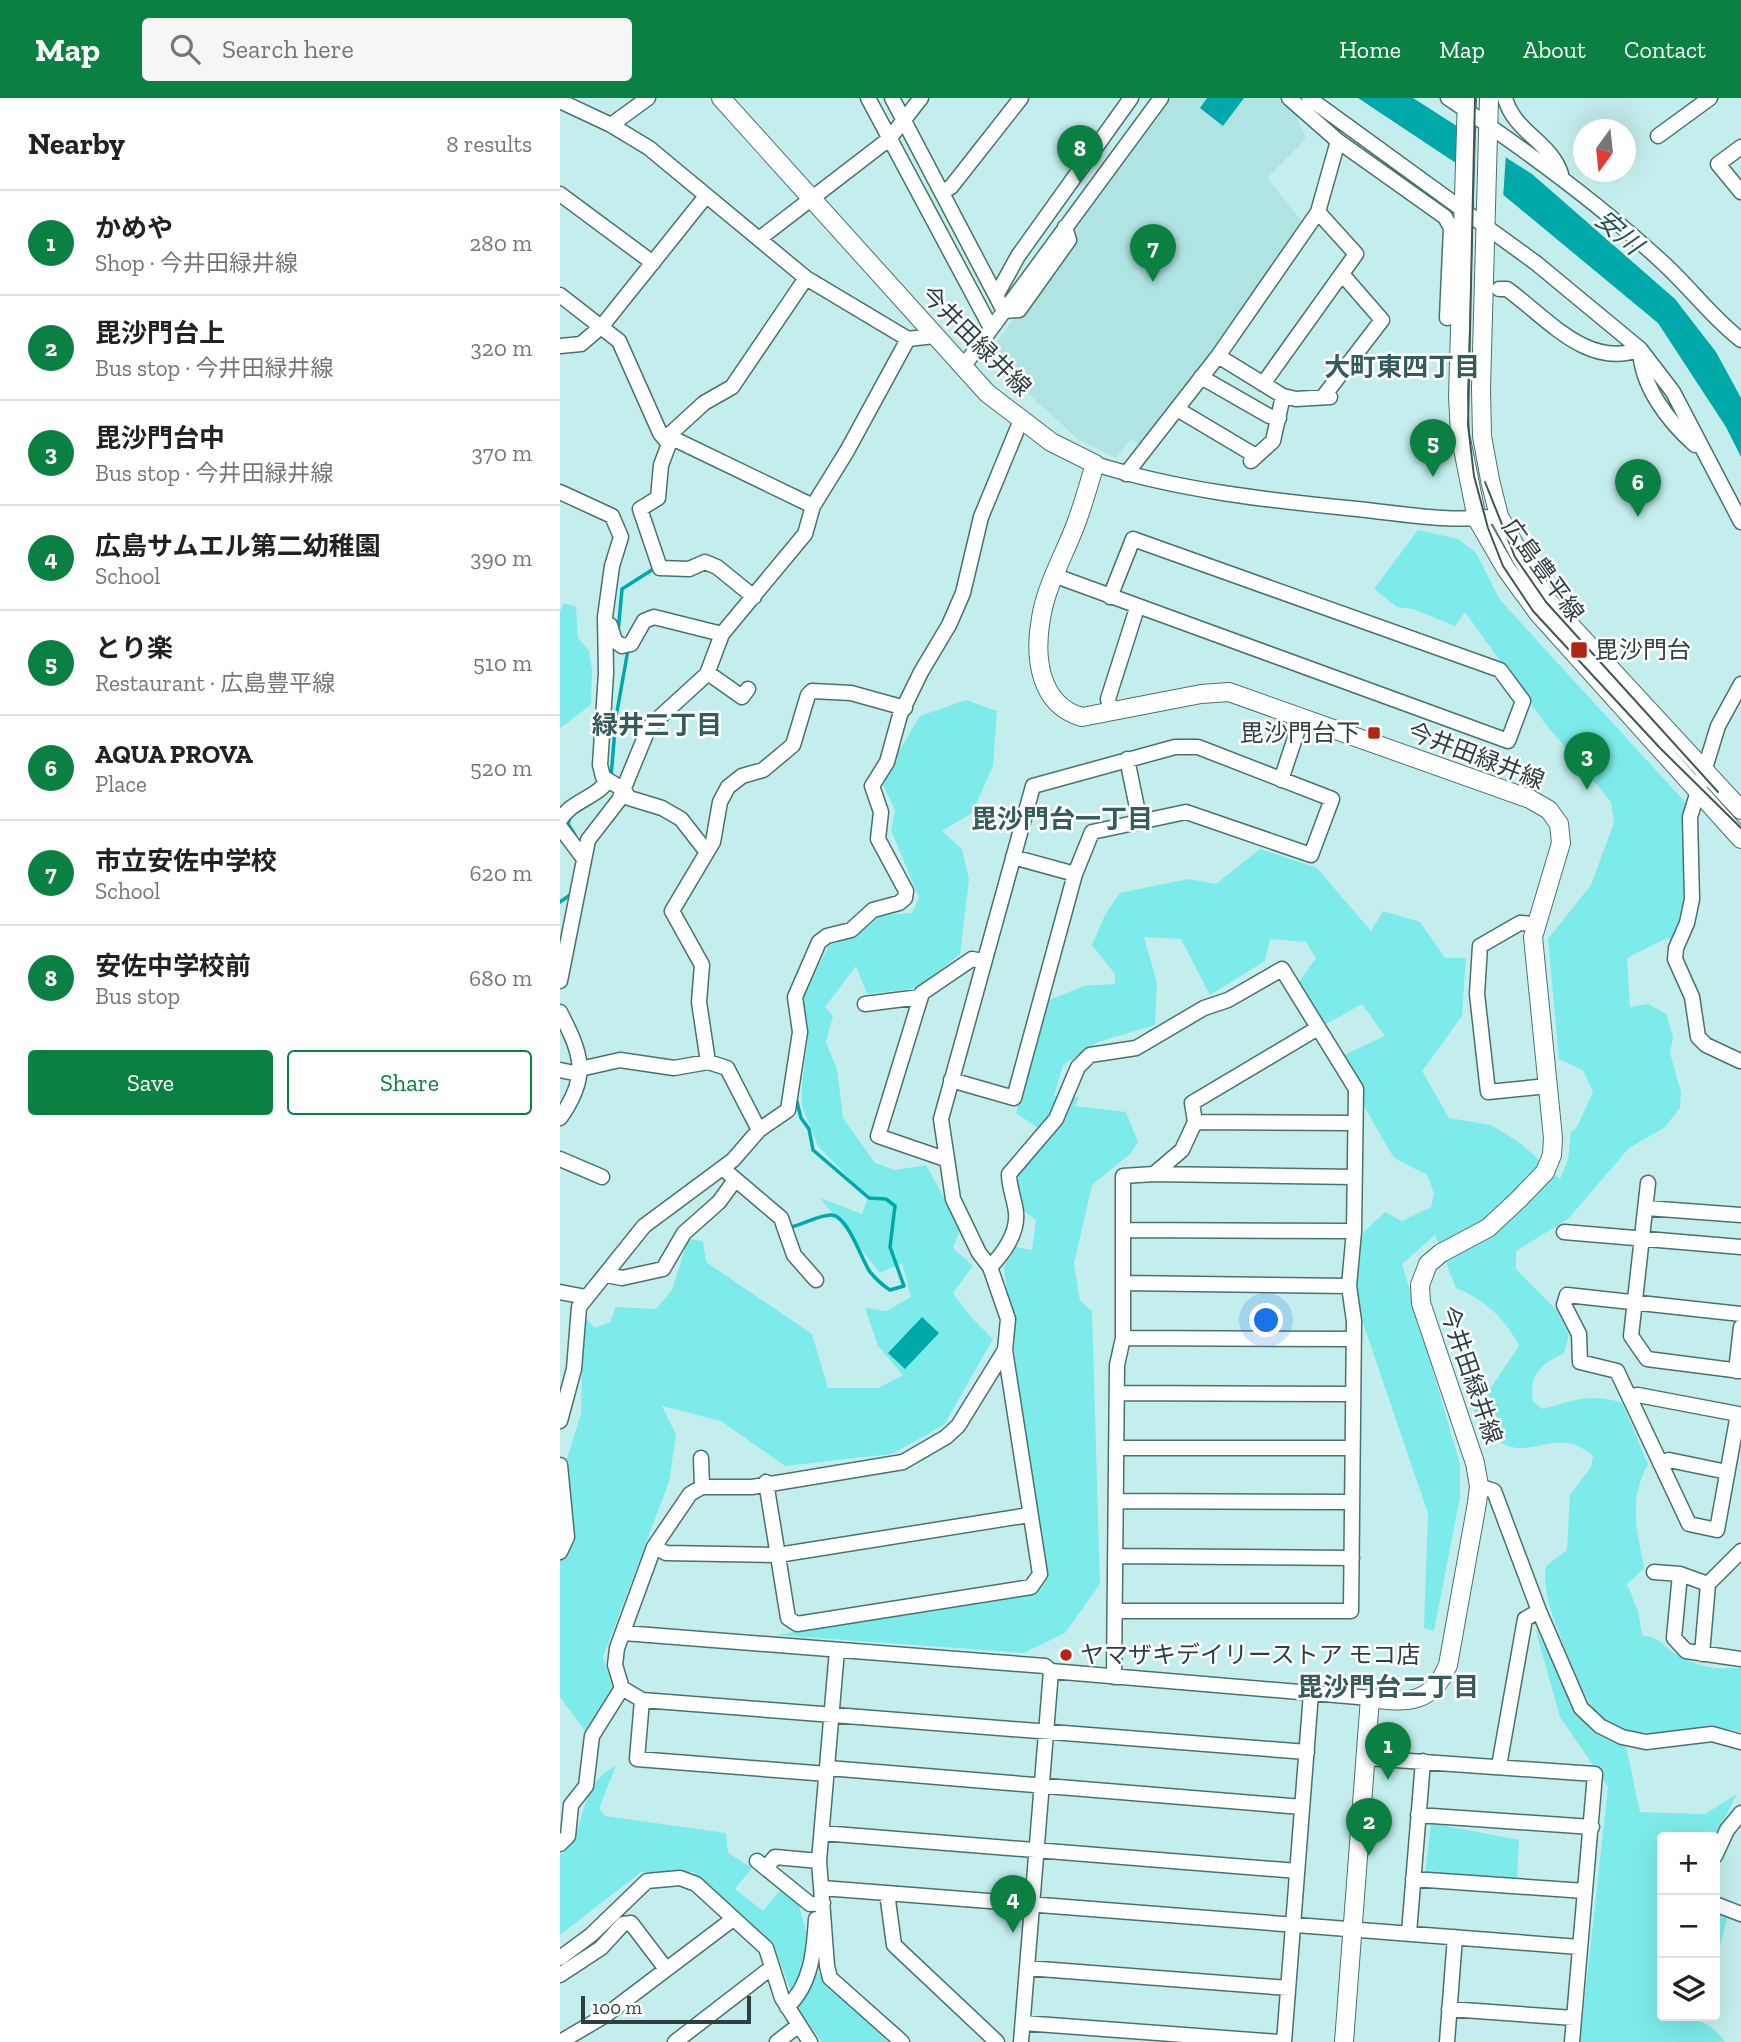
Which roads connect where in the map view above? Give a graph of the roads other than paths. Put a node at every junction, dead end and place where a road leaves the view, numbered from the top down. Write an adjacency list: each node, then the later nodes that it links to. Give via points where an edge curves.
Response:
1 (648, 98): 18 (street)
2 (721, 98): 29 (main road, 今井田緑井線)
3 (868, 98): 21 (street)
4 (892, 98): 17 (street)
5 (921, 98): 17 (street)
6 (1021, 98): 25 (street, via 951,187)
7 (1130, 98): 39 (street, via 1018,256)
8 (1161, 98): 40 (street)
9 (1289, 98): 22 (street)
10 (1309, 98): 30 (street)
11 (1448, 98): 16 (street)
12 (1489, 98): 19 (main road, 広島豊平線)
13 (1506, 98): 24 (street, via 1509,113 1554,157)
14 (1710, 98): 20 (street)
15 (560, 101): 18 (street)
16 (1466, 112): 19 (street); 30 (main road, 広島豊平線)
17 (904, 120): 21 (street); 25 (street)
18 (611, 125): 28 (street, via 649,148)
19 (1489, 131): 24 (street); 32 (main road, 広島豊平線)
20 (1658, 136)
21 (889, 139): 29 (street); 43 (street)
22 (1338, 141): 31 (street); 41 (street, via 1445,217 1451,228)
23 (1741, 147): 26 (street, via 1718,164)
24 (1561, 175): 46 (street, via 1664,263)
25 (942, 192): 39 (street)
26 (1741, 192)
27 (560, 194): 34 (street)
28 (706, 196): 33 (street); 34 (street)
29 (811, 199): 33 (street); 44 (main road, 今井田緑井線)
30 (1464, 207): 32 (street); 63 (main road, 広島豊平線, via 1460,422)
31 (1318, 212): 35 (street, via 1356,254); 49 (street)
32 (1486, 223): 48 (street); 62 (main road, 広島豊平線, via 1482,436)
33 (759, 239): 36 (street)
34 (653, 263): 42 (street)
35 (1342, 274): 52 (street); 53 (street, via 1382,320 1326,397)
36 (806, 278): 45 (street); 57 (street, via 732,387)
37 (1499, 289): 48 (street, via 1507,289 1576,343 1623,356)
38 (560, 295): 42 (street)
39 (996, 296): 40 (street)
40 (1004, 311): 43 (street)
41 (1447, 318)
42 (602, 326): 47 (street, via 581,344); 57 (street, via 619,341)
43 (991, 328): 50 (street)
44 (934, 336): 45 (street); 50 (main road, 今井田緑井線)
45 (908, 339): 61 (street)
46 (1741, 340)
47 (560, 346)
48 (1640, 349): 64 (street, via 1673,392)
49 (1218, 356): 51 (street); 52 (street)
50 (963, 368): 56 (main road, 今井田緑井線)
51 (1201, 377): 54 (street); 55 (street)
52 (1263, 384): 53 (street)
53 (1283, 396): 55 (street)
54 (1177, 409): 55 (street, via 1253,459 1273,441); 59 (street)
55 (1279, 418)
56 (1021, 420): 58 (main road, 今井田緑井線, via 1051,442); 74 (street, via 981,517 963,593)
57 (664, 434): 61 (street); 67 (street, via 669,444 658,498 640,509 660,568 689,569 705,562 717,566)
58 (1095, 464): 59 (street); 65 (main road, 今井田緑井線)
59 (1126, 474): 63 (street, via 1247,498)
60 (560, 492): 66 (street, via 611,516 617,524 621,537)
61 (813, 506): 67 (street, via 805,534)
62 (1499, 516): 63 (street); 78 (main road, 広島豊平線, via 1548,601)
63 (1478, 519): 82 (main road, 広島豊平線, via 1538,613)
64 (1741, 522)
65 (1056, 576): 68 (street); 75 (main road, 今井田緑井線, via 1039,633 1045,691 1067,713)
66 (608, 591): 70 (street, via 611,630 622,646 631,644 644,621 654,617); 79 (street, via 600,765)
67 (754, 597): 70 (street)
68 (1110, 597): 69 (street); 69 (street, via 1133,539 1500,670 1523,701 1508,741)
69 (1137, 608): 75 (street, via 1108,699)
70 (722, 634): 71 (street)
71 (708, 673): 73 (street, via 742,697); 81 (street, via 649,727)
72 (1741, 684): 78 (street, via 1718,726)
73 (748, 689)
74 (905, 708): 88 (street, via 851,693 812,691 793,745 763,770 742,776 728,787); 108 (street, via 887,762 872,786 881,812 878,839 906,891 905,898 873,910 851,930 819,942 795,997 800,1032 792,1102 783,1116)
75 (1111, 712): 76 (main road, 今井田緑井線, via 1229,692)
76 (1302, 717): 80 (street); 92 (main road, 今井田緑井線, via 1530,799 1549,810 1559,824 1561,843)
77 (1127, 759): 80 (street, via 1175,747 1198,747); 85 (street); 89 (street, via 1033,786)
78 (1704, 771): 82 (street); 83 (main road, 広島豊平線)
79 (608, 779): 81 (street); 84 (street, via 603,788 578,801)
80 (1281, 780): 85 (street, via 1332,799 1311,855 1186,812)
81 (624, 790): 88 (street, via 629,798 681,819); 90 (street, via 595,828)
82 (1698, 793): 87 (main road, 広島豊平線); 100 (street, via 1690,817 1692,899 1675,959 1692,997 1698,1037)
83 (1741, 810)
84 (560, 820)
85 (1140, 822): 91 (street, via 1092,832)
86 (560, 827): 90 (street)
87 (1741, 839)
88 (706, 852): 99 (street, via 672,911 702,965 699,1002)
89 (1013, 857): 91 (street); 93 (street)
90 (583, 859): 94 (street)
91 (1075, 874): 103 (street, via 1014,1098)
92 (1536, 924): 104 (main road, 今井田緑井線, via 1535,975); 104 (street, via 1520,923 1480,946 1477,994 1488,1091)
93 (983, 961): 95 (street, via 972,959); 103 (street)
94 (560, 981)
95 (920, 997): 96 (street); 110 (street, via 878,1136)
96 (865, 1004)
97 (560, 1012): 102 (street, via 579,1049)
98 (1318, 1028): 106 (street, via 1192,1103); 107 (street, via 1356,1089); 124 (street, via 1282,970 1136,1048 1090,1055 1078,1067 1056,1119 1009,1174 1015,1227 1003,1254)
99 (708, 1062): 102 (street, via 674,1068 620,1060); 108 (street, via 727,1068)
100 (1741, 1063)
101 (560, 1070): 102 (street)
102 (579, 1072): 105 (street, via 575,1096)
103 (951, 1080): 110 (street, via 941,1119)
104 (1548, 1086): 149 (main road, 今井田緑井線, via 1553,1138 1545,1172 1489,1228 1428,1264 1420,1285 1421,1303)
105 (560, 1118)
106 (1195, 1122): 107 (street); 112 (street, via 1182,1150)
107 (1354, 1123): 114 (street)
108 (759, 1130): 111 (street)
109 (560, 1159): 113 (street)
110 (944, 1159): 124 (street, via 953,1199)
111 (722, 1167): 115 (street); 125 (street, via 645,1226)
112 (1154, 1174): 114 (street); 119 (street, via 1123,1176)
113 (602, 1177)
114 (1354, 1177): 120 (street)
115 (735, 1180): 125 (street, via 719,1202 684,1233 663,1269 620,1278); 126 (street, via 781,1218 794,1255)
116 (1648, 1183): 117 (street)
117 (1646, 1208): 118 (street); 122 (street)
118 (1741, 1215)
119 (1123, 1230): 120 (street); 127 (street)
120 (1354, 1231): 128 (street)
121 (1564, 1232): 122 (street)
122 (1642, 1239): 123 (street); 131 (street)
123 (1741, 1247)
124 (990, 1267): 136 (street, via 1008,1319)
125 (606, 1275): 130 (street)
126 (816, 1280)
127 (1122, 1283): 128 (street); 134 (street)
128 (1349, 1286): 135 (street)
129 (560, 1292): 130 (street)
130 (586, 1297): 141 (street, via 579,1307 575,1369)
131 (1635, 1302): 132 (street); 137 (street, via 1631,1336 1647,1359); 140 (street, via 1567,1295 1564,1305 1579,1334 1580,1362 1617,1371)
132 (1741, 1314)
133 (1741, 1327): 137 (street)
134 (1123, 1338): 135 (street); 138 (street)
135 (1354, 1339): 139 (street)
136 (1005, 1350): 148 (street, via 958,1426 914,1457 885,1468); 153 (street)
137 (1739, 1371)
138 (1117, 1393): 139 (street); 142 (street)
139 (1353, 1394): 143 (street)
140 (1629, 1396): 145 (street); 147 (street, via 1738,1415)
141 (560, 1420)
142 (1116, 1448): 143 (street); 151 (street)
143 (1352, 1448): 152 (street)
144 (701, 1458): 150 (street)
145 (1660, 1463): 147 (street, via 1669,1460); 147 (street, via 1689,1524 1717,1530)
146 (560, 1465): 156 (street, via 567,1537)
147 (1727, 1472)
148 (766, 1482): 150 (street, via 752,1487); 157 (street)
149 (1479, 1486): 164 (street, via 1494,1491); 173 (main road, 今井田緑井線, via 1448,1665 1441,1682 1428,1694 1403,1703)
150 (702, 1487): 154 (street, via 684,1499)
151 (1116, 1501): 152 (street); 158 (street)
152 (1352, 1502): 159 (street)
153 (1029, 1515): 157 (street); 157 (street, via 1040,1574 1031,1587 797,1624 788,1618)
154 (654, 1547): 157 (street, via 666,1553); 165 (street)
155 (1741, 1551): 162 (street)
156 (560, 1552)
157 (778, 1555)
158 (1116, 1556): 159 (street); 163 (street)
159 (1353, 1558): 163 (street, via 1352,1611)
160 (1654, 1572): 161 (street)
161 (1680, 1574): 162 (street); 167 (street, via 1674,1638 1686,1651)
162 (1708, 1584): 167 (street)
163 (1115, 1611): 170 (street)
164 (1539, 1611): 177 (street, via 1581,1708 1600,1726 1646,1742 1712,1734); 181 (street, via 1525,1619)
165 (624, 1633): 166 (street); 171 (street, via 615,1658)
166 (837, 1650): 169 (street, via 1045,1666); 175 (street)
167 (1702, 1654): 168 (street)
168 (1741, 1660)
169 (1051, 1671): 170 (street); 176 (street)
170 (1114, 1678): 172 (street)
171 (622, 1688): 174 (street); 189 (street, via 593,1736 586,1786 571,1805 568,1836)
172 (1311, 1693): 173 (street); 178 (street)
173 (1370, 1698): 179 (main road)
174 (642, 1700): 175 (street); 182 (street, via 637,1759)
175 (831, 1715): 176 (street); 182 (street)
176 (1046, 1732): 178 (street); 183 (street)
177 (1741, 1742)
178 (1307, 1752): 184 (street)
179 (1367, 1758): 180 (street); 203 (main road)
180 (1423, 1761): 181 (street); 186 (street)
181 (1499, 1766): 187 (street, via 1595,1774)
182 (828, 1771): 183 (street); 188 (street)
183 (1042, 1786): 184 (street); 191 (street)
184 (1302, 1807): 193 (street)
185 (1741, 1812): 190 (street)
186 (1418, 1815): 187 (street); 194 (street)
187 (1592, 1828): 195 (street)
188 (822, 1833): 191 (street); 192 (street)
189 (560, 1844)
190 (1720, 1845)
191 (1037, 1851): 193 (street); 198 (street)
192 (819, 1861): 197 (street); 197 (street, via 775,1857 762,1864 810,1904)
193 (1297, 1871): 202 (street)
194 (1413, 1879): 195 (street); 204 (street)
195 (1585, 1891): 206 (street)
196 (887, 1893): 197 (street); 198 (street); 223 (street, via 894,1945)
197 (820, 1898): 213 (street, via 814,1958 796,1998); 222 (street, via 830,1978)
198 (1032, 1905): 202 (street); 209 (street)
199 (1720, 1906): 200 (street)
200 (1741, 1914)
201 (733, 1919): 207 (street, via 696,1884 680,1878 647,1881); 208 (street, via 766,1948); 210 (street)
202 (1293, 1925): 203 (street); 212 (street)
203 (1353, 1930): 204 (street); 227 (main road)
204 (1409, 1933): 205 (street)
205 (1455, 1937): 206 (street); 214 (street)
206 (1579, 1947): 215 (street)
207 (560, 1958)
208 (771, 1968): 213 (street); 219 (street)
209 (1027, 1968): 212 (street); 216 (street)
210 (666, 1969): 211 (street, via 631,1923 623,1924 601,1948); 218 (street)
211 (560, 1975)
212 (1288, 1988): 226 (street)
213 (787, 2007): 217 (street)
214 (1449, 2009): 215 (street); 228 (street)
215 (1574, 2018): 229 (street)
216 (1023, 2023): 224 (street); 225 (street)
217 (799, 2025): 220 (street); 221 (street)
218 (567, 2040)
219 (675, 2042)
220 (777, 2042)
221 (810, 2042)
222 (902, 2042)
223 (997, 2042)
224 (1021, 2042)
225 (1279, 2042)
226 (1284, 2042)
227 (1344, 2042)
228 (1447, 2042)
229 (1572, 2042)

